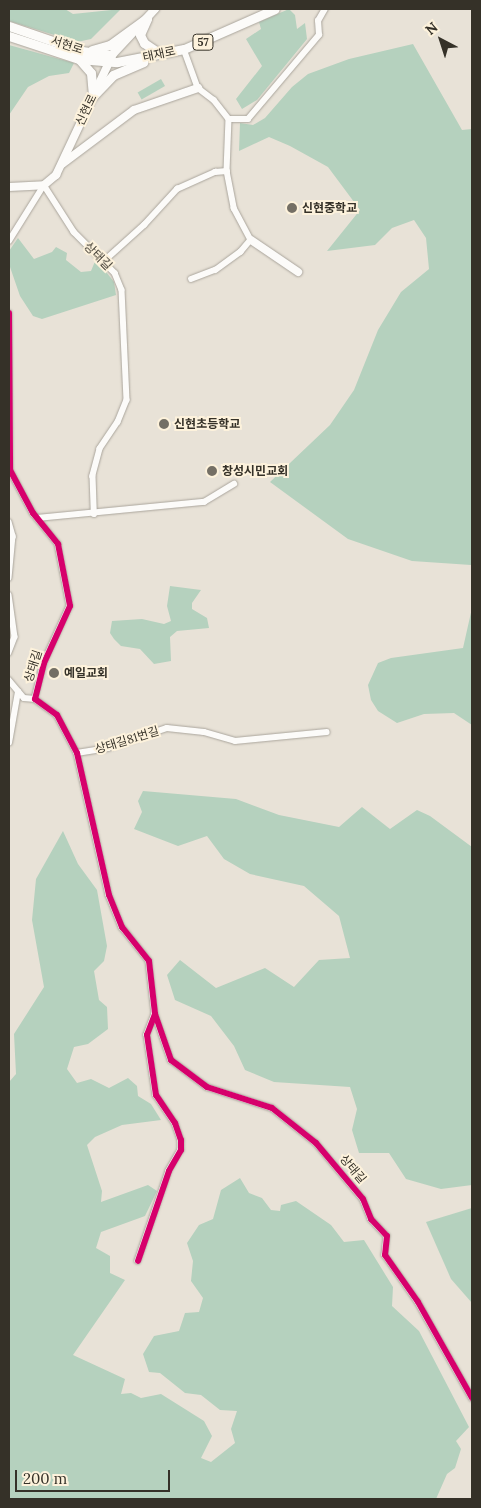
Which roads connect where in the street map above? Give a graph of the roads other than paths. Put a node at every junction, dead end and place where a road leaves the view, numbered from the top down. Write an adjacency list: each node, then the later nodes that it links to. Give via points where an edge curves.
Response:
1 (155, 9): 5 (main road, 신현로)
2 (267, 9): 11 (main road, 태재로 / 57)
3 (274, 9): 8 (main road, 태재로 / 57)
4 (325, 9): 16 (street, via 318,21 319,35 248,119)
5 (147, 18): 10 (main road, via 110,45); 11 (main road, via 140,34 144,43); 12 (main road, 신현로)
6 (9, 26): 10 (main road, 서현로 / 57)
7 (9, 36): 10 (main road, 서현로 / 57)
8 (218, 36): 9 (main road); 11 (main road, 태재로 / 57)
9 (185, 52): 11 (main road); 14 (street)
10 (80, 55): 12 (main road, 서현로 / 57); 15 (main road, via 92,73)
11 (162, 55): 13 (main road, 태재로 / 57); 15 (main road, via 120,70)
12 (111, 58): 13 (main road, 서현로 / 57); 15 (main road, 신현로)
13 (126, 58)
14 (198, 88): 16 (street, via 214,100); 18 (main road, via 134,110)
15 (93, 96): 17 (main road, 신현로)
16 (229, 119): 20 (street)
17 (75, 133): 18 (main road); 19 (main road, 신현로)
18 (91, 140): 19 (main road)
19 (61, 165): 21 (main road, 신현로, via 56,175)
20 (227, 171): 23 (street, via 234,208); 25 (street, via 215,172 177,189)
21 (44, 185): 22 (main road); 24 (street); 25 (street, 상태길, via 62,217)
22 (9, 188)
23 (251, 240): 26 (main road); 27 (street, via 241,252 216,270)
24 (9, 241)
25 (104, 261): 31 (street, 상태길, via 115,273 122,290 126,400 98,458 93,476)
26 (298, 272)
27 (192, 280)
28 (9, 313): 29 (street, 상태길)
29 (12, 478): 32 (street, 상태길)
30 (234, 484): 31 (street, via 204,502)
31 (94, 514): 32 (street)
32 (37, 518): 39 (street, 상태길, via 58,544 70,606 44,663)
33 (9, 522): 34 (street, via 13,536)
34 (9, 578)
35 (9, 595): 36 (street, via 15,636)
36 (9, 653)
37 (9, 680): 38 (street)
38 (18, 692): 39 (street, via 24,698); 41 (street)
39 (35, 699): 42 (street, 상태길, via 57,715)
40 (327, 732): 42 (street, 상태길81번길, via 235,741 204,732 167,728 108,748)
41 (9, 743)
42 (77, 753): 43 (street, 상태길, via 109,895 122,927 149,961)
43 (155, 1014): 44 (street, 상태길, via 147,1034 156,1095 175,1123 181,1150 169,1171); 45 (street, 상태길, via 171,1060 207,1087 272,1108 316,1143 363,1199 371,1219 387,1236 385,1255 418,1302)
44 (138, 1261)
45 (472, 1398)

